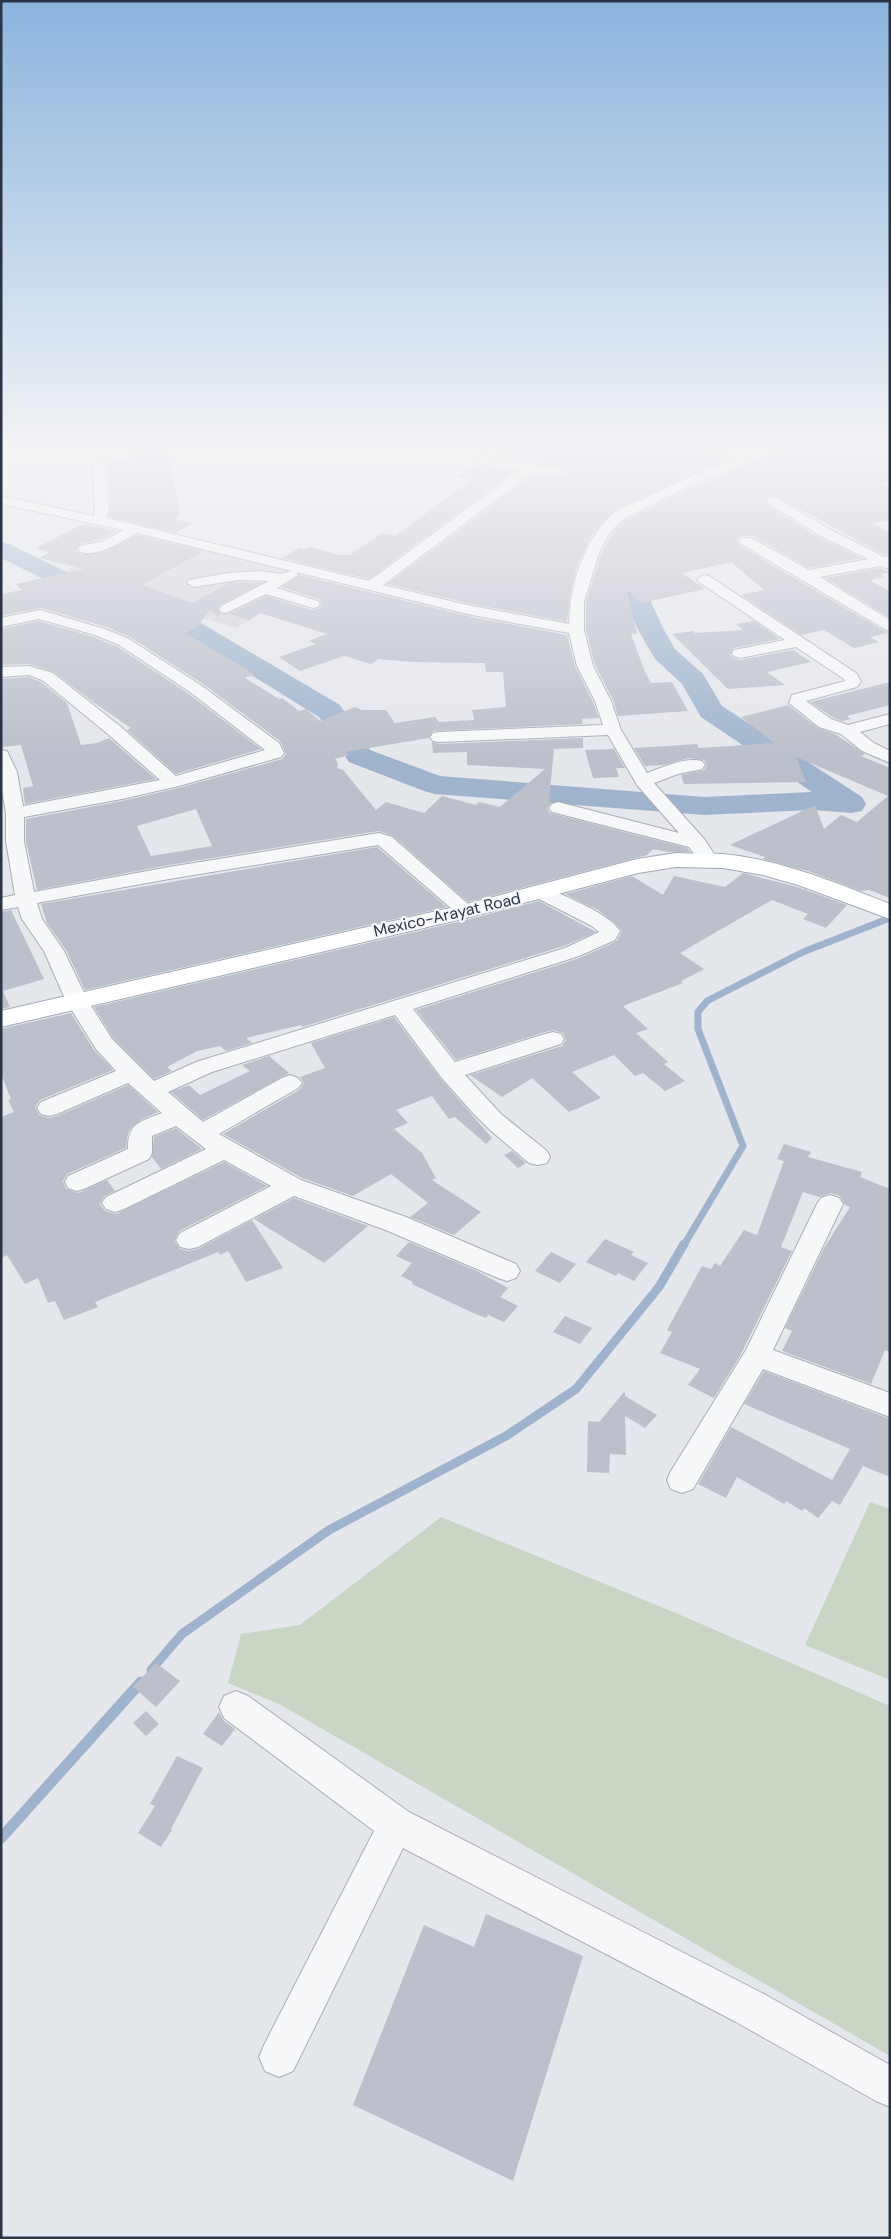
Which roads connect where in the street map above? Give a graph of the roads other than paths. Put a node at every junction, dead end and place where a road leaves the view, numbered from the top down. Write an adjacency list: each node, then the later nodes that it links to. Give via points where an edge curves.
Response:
1 (227, 550): 7 (street)
2 (420, 550): 12 (street)
3 (593, 550): 18 (street, via 577,602)
4 (763, 550): 8 (street)
5 (863, 550): 6 (street)
6 (888, 562): 8 (street)
7 (302, 569): 9 (street); 12 (street)
8 (807, 576): 17 (street)
9 (284, 579): 11 (street, via 244,574); 13 (street)
10 (704, 579): 19 (street)
11 (194, 583)
12 (371, 587): 18 (street, via 457,609)
13 (266, 589): 14 (street); 15 (street)
14 (313, 604)
15 (226, 609)
16 (1, 623): 29 (street, via 40,614 124,642 236,717 273,747 275,753)
17 (890, 627)
18 (576, 630): 23 (street, via 585,666)
19 (798, 642): 20 (street); 24 (street, via 853,681 798,698 797,703 824,723)
20 (740, 654)
21 (1, 672): 29 (street, via 46,673)
22 (890, 719): 24 (street)
23 (613, 730): 25 (street); 30 (street)
24 (846, 730): 26 (street, via 868,747)
25 (439, 738)
26 (890, 758)
27 (2, 761): 32 (street, via 8,772)
28 (696, 765): 30 (street, via 674,769)
29 (173, 782): 32 (street)
30 (649, 787): 34 (street)
31 (558, 808): 34 (street)
32 (15, 813): 33 (street)
33 (8, 842): 36 (street, via 20,862)
34 (703, 852): 35 (main road, Mexico-Arayat Road); 38 (main road, Mexico-Arayat Road, via 806,880)
35 (540, 892): 39 (main road, Mexico-Arayat Road); 41 (street, via 599,922 610,931 608,936 572,952)
36 (25, 898): 37 (street); 39 (street, via 379,839); 40 (street, via 32,919 54,951)
37 (1, 904)
38 (881, 909)
39 (466, 911): 40 (main road, Mexico-Arayat Road)
40 (77, 1001): 42 (main road, Mexico-Arayat Road); 45 (street, via 104,1044)
41 (400, 1006): 44 (street); 47 (street, via 204,1066)
42 (1, 1019)
43 (553, 1039): 44 (street)
44 (449, 1072): 52 (street, via 494,1121)
45 (131, 1073): 47 (street); 48 (street)
46 (290, 1083): 50 (street)
47 (151, 1091): 49 (street)
48 (49, 1108)
49 (180, 1115): 50 (street); 53 (street, via 144,1130 140,1134 140,1153)
50 (201, 1134): 51 (street)
51 (225, 1150): 54 (street); 55 (street)
52 (538, 1157)
53 (77, 1182)
54 (292, 1186): 57 (street); 58 (street, via 396,1224)
55 (115, 1203)
56 (830, 1204): 59 (street)
57 (189, 1240)
58 (507, 1272)
59 (757, 1354): 60 (street); 61 (street)
60 (890, 1405)
61 (682, 1480)
62 (236, 1708): 63 (street)
63 (396, 1825): 64 (street); 65 (street, via 750,2008)
64 (279, 2058)
65 (890, 2088)

